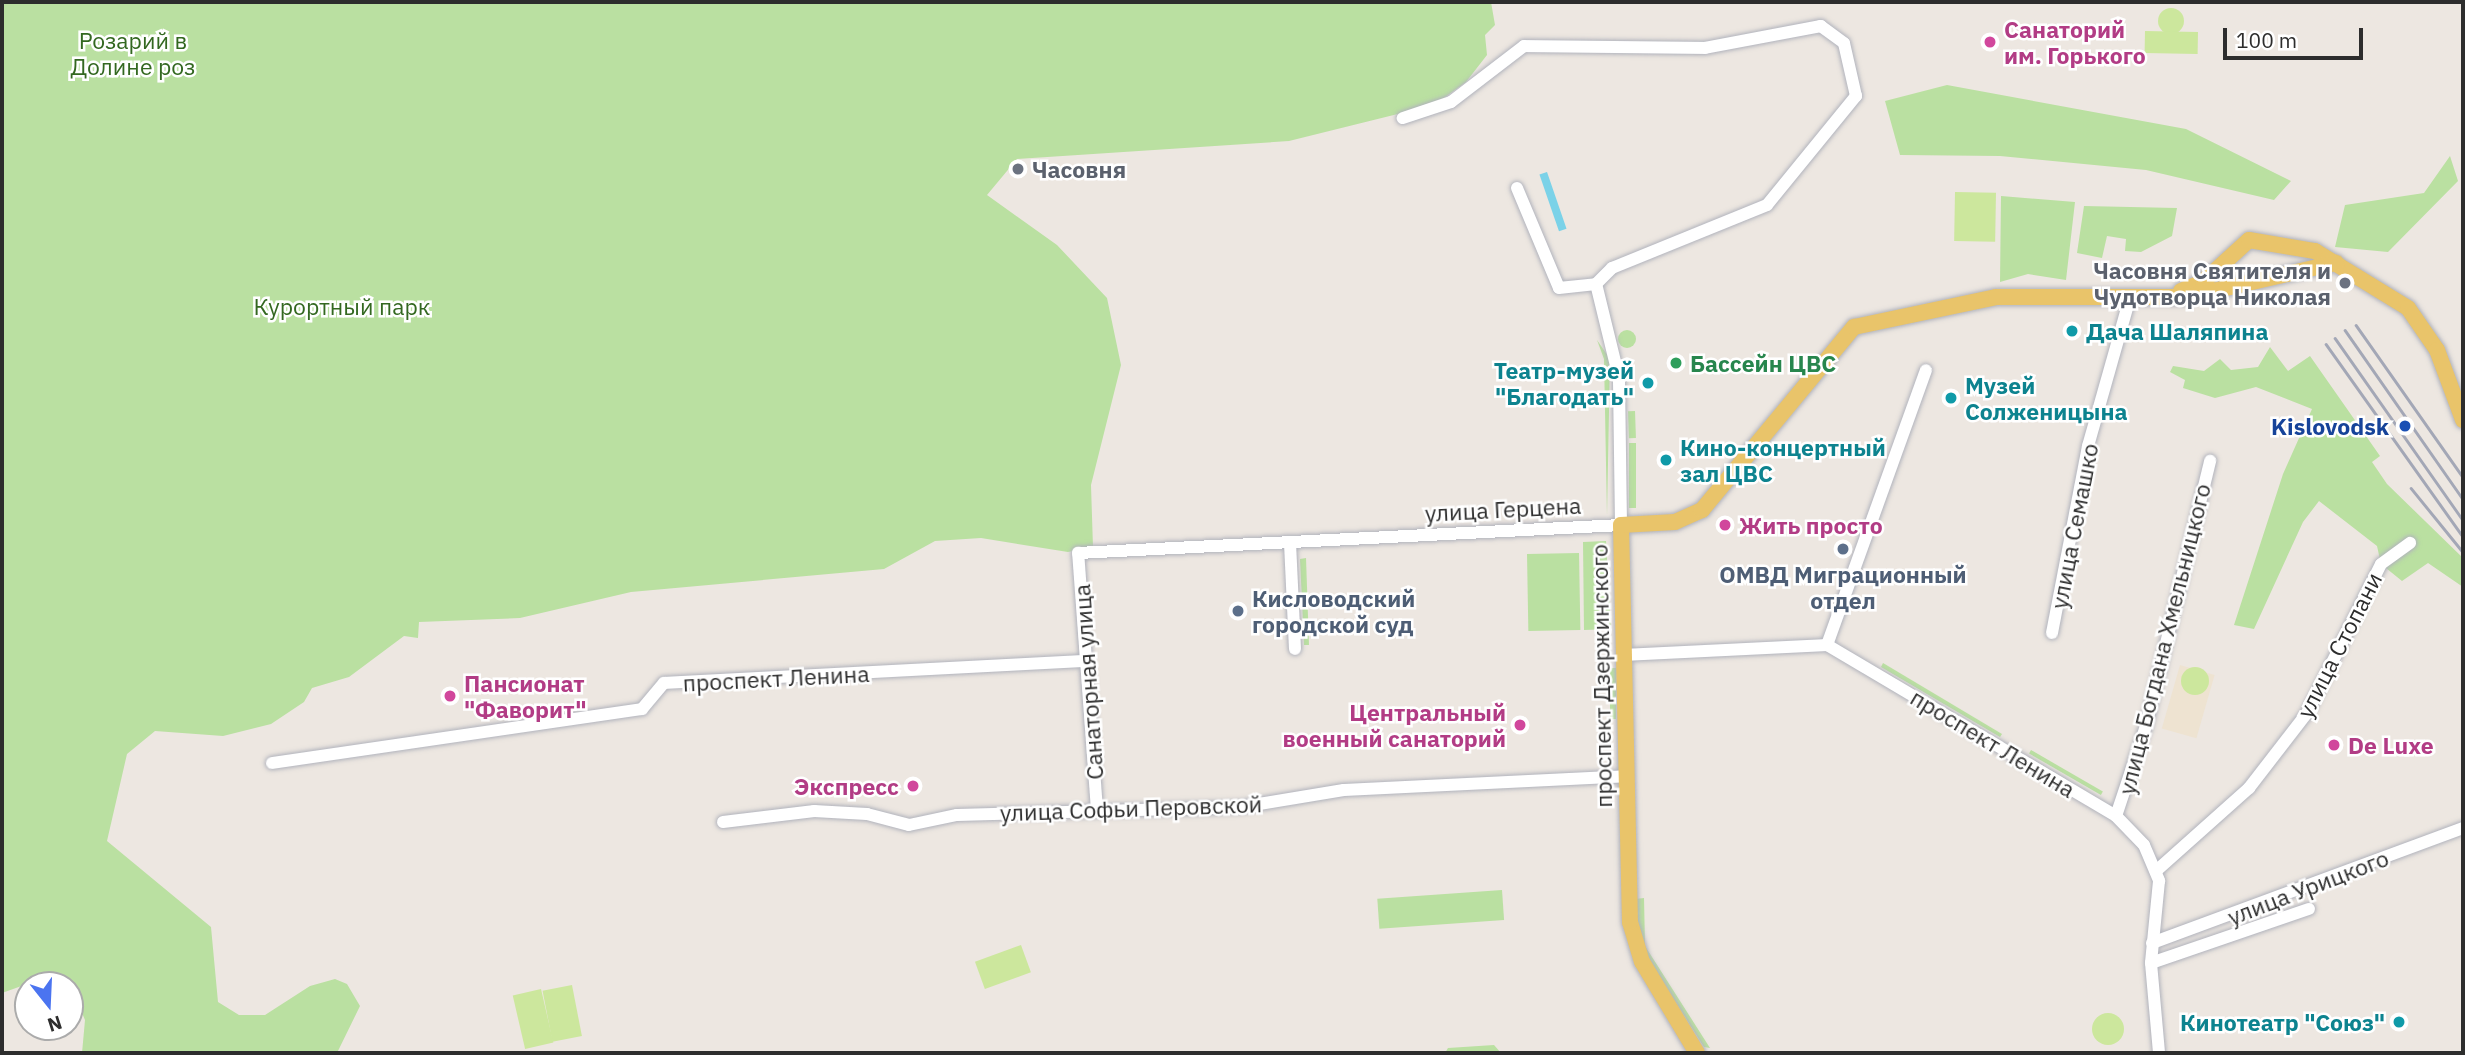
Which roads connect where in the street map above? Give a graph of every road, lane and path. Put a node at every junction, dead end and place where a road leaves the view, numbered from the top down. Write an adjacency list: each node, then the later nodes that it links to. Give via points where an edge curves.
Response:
1 (1403, 118): 4 (street, via 1451,102 1524,46 1693,48 1821,26 1835,33 1847,51 1856,96 1811,144 1777,197 1612,268)
2 (1517, 188): 4 (street, via 1559,288)
3 (2336, 263): 5 (main road, via 2222,292); 5 (main road, via 2290,244 2249,240 2203,282); 8 (main road, via 2386,290 2418,320)
4 (1597, 284): 10 (street, проспект Дзержинского, via 1619,378)
5 (2174, 295): 6 (main road)
6 (2130, 298): 10 (main road, улица Герцена, via 1996,298 1869,321 1843,335 1702,510 1675,522); 14 (street, улица Семашко, via 2088,446)
7 (1926, 370): 15 (street)
8 (2463, 420)
9 (2210, 461): 22 (street, улица Богдана Хмельницкого, via 2146,726)
10 (1621, 525): 11 (street, улица Герцена); 17 (main road, проспект Дзержинского)
11 (1290, 543): 13 (street, улица Герцена); 16 (street)
12 (2410, 543): 25 (street, улица Стопани, via 2381,564 2290,734 2249,788)
13 (1078, 553): 18 (street, Санаторная улица)
14 (2052, 633)
15 (1827, 645): 17 (street); 22 (street, проспект Ленина)
16 (1295, 649)
17 (1624, 655): 20 (main road, проспект Дзержинского)
18 (1086, 661): 19 (street, проспект Ленина, via 664,683 642,709); 21 (street, Санаторная улица)
19 (272, 763)
20 (1626, 776): 21 (street, улица Софьи Перовской, via 1344,790 1241,807); 29 (main road, проспект Дзержинского, via 1628,902 1635,943)
21 (1097, 810): 23 (street, улица Софьи Перовской, via 957,815 909,825 867,814 814,811)
22 (2116, 816): 25 (street, проспект Ленина, via 2144,845)
23 (723, 822)
24 (2463, 828): 27 (street, улица Урицкого)
25 (2156, 871): 27 (street)
26 (2309, 909): 28 (street, улица Урицкого)
27 (2152, 943): 28 (street)
28 (2151, 963): 30 (street)
29 (1697, 1053)
30 (2159, 1053)

